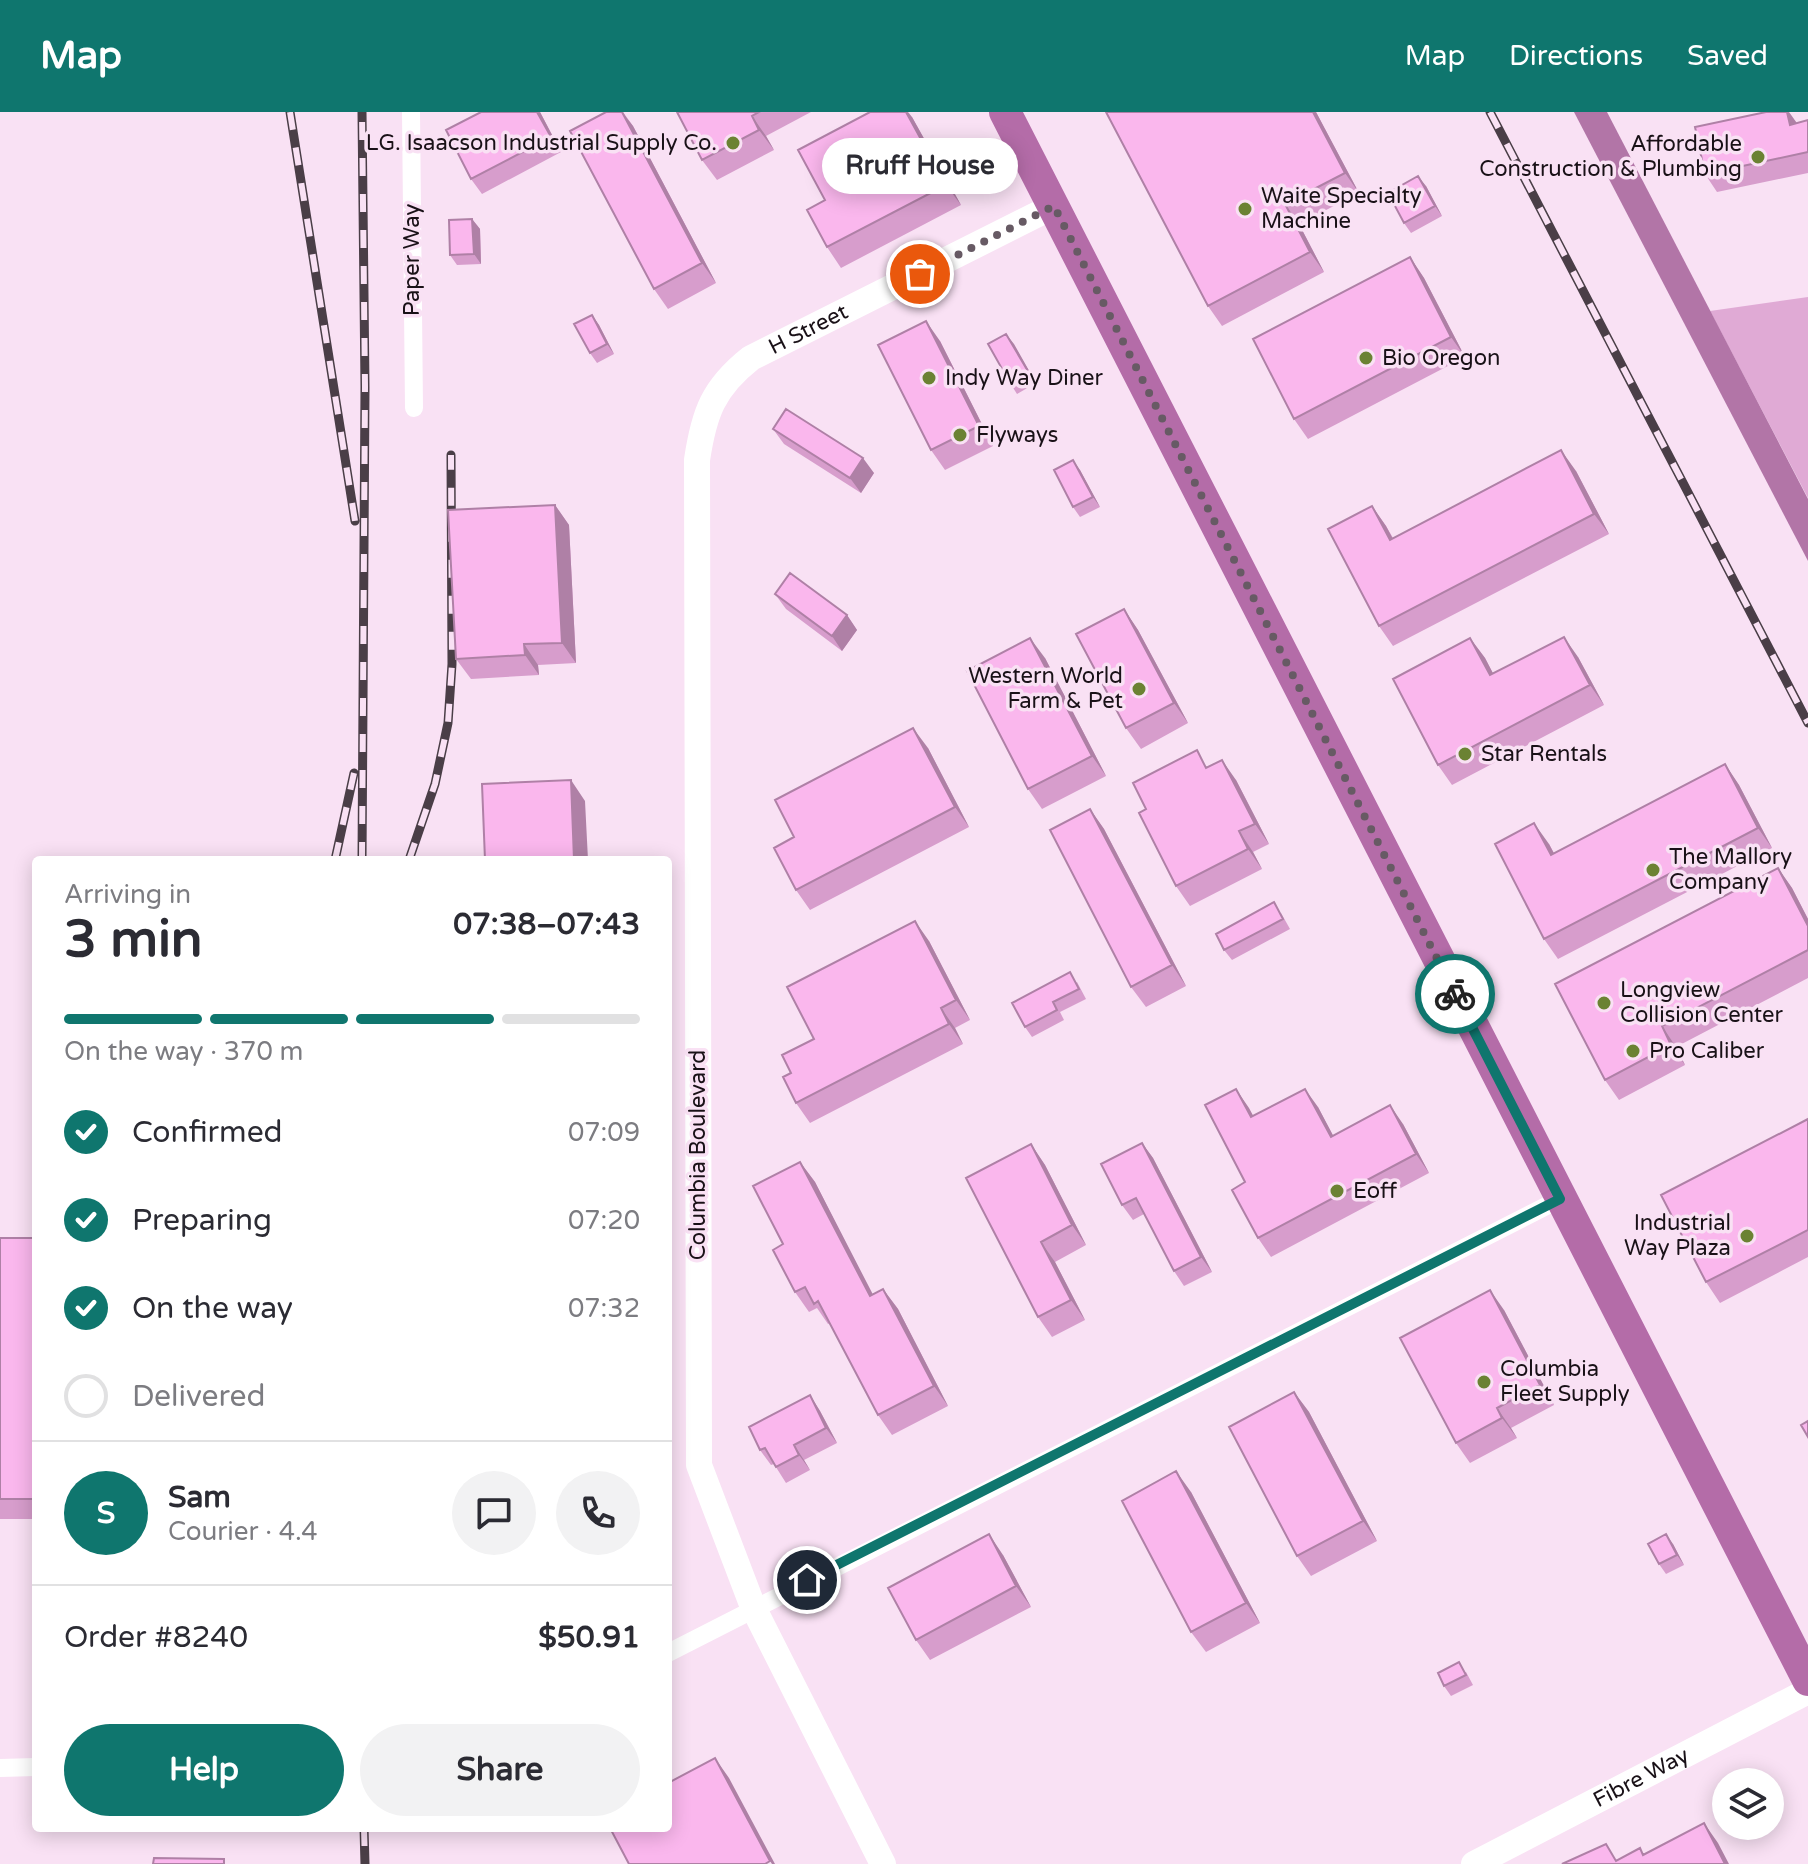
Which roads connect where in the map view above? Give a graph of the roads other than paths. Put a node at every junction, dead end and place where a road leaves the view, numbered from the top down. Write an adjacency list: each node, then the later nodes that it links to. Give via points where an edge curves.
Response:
1 (411, 112): 5 (street, Paper Way)
2 (1005, 112): 3 (highway)
3 (1054, 206): 4 (street, H Street, via 751,358 728,376); 6 (highway)
4 (709, 407): 7 (street, Columbia Boulevard, via 697,460 699,1465)
5 (414, 408)
6 (1560, 1199): 7 (street); 9 (highway)
7 (753, 1607): 8 (street); 13 (street, Columbia Boulevard)
8 (672, 1651)
9 (1808, 1680)
10 (1808, 1691): 14 (street, Fibre Way)
11 (32, 1767): 12 (street)
12 (0, 1768)
13 (883, 1864)
14 (1474, 1864)

